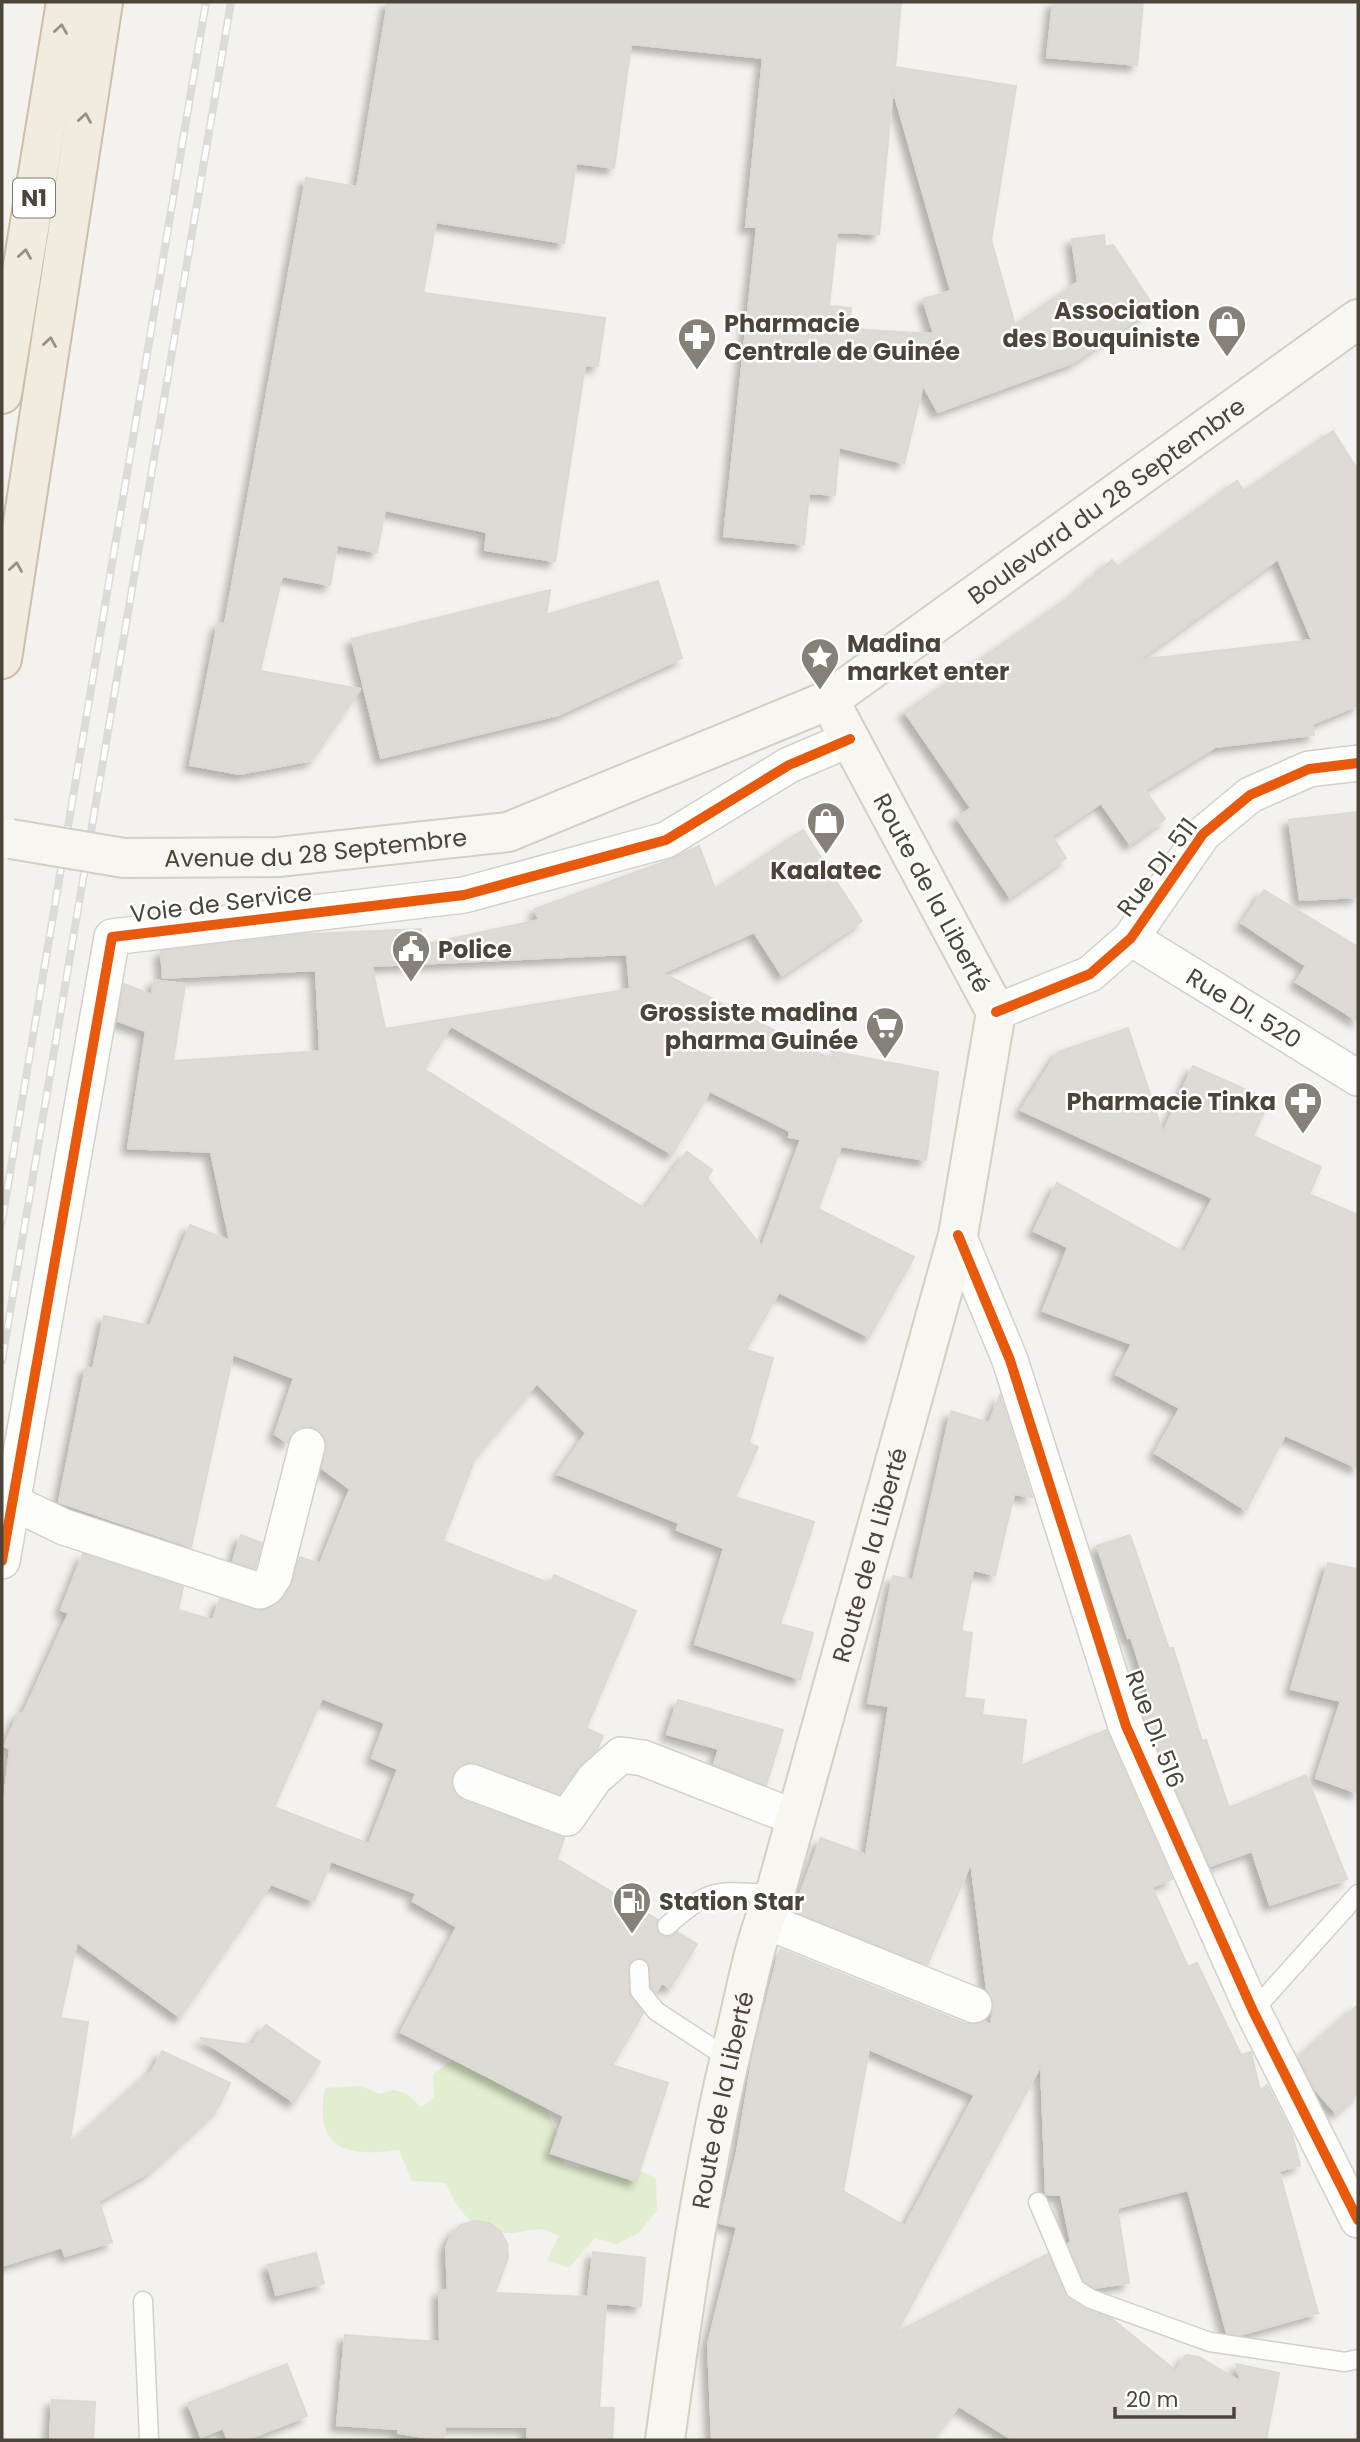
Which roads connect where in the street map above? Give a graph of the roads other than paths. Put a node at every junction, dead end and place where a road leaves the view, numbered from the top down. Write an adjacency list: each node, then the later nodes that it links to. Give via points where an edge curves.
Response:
1 (66, 2): 4 (highway, N1, one-way to 1)
2 (103, 2): 5 (highway, one-way to 2)
3 (1358, 319): 6 (main road, Boulevard du 28 Septembre)
4 (2, 394)
5 (2, 659)
6 (829, 700): 7 (main road, Route de la Liberté); 9 (main road, Boulevard du 28 Septembre)
7 (850, 739): 12 (main road, Route de la Liberté); 16 (street, Voie de Service, via 789,765 666,840 477,891 113,937)
8 (1358, 763): 11 (street, Rue DI. 511, via 1309,769 1250,796 1203,834)
9 (508, 832): 10 (main road, Avenue du 28 Septembre, bridge, via 278,857 124,858)
10 (6, 838)
11 (1131, 938): 12 (street, Rue DI. 511, via 1090,974); 13 (street, Rue DI. 520)
12 (996, 1012): 14 (main road, Route de la Liberté)
13 (1358, 1077)
14 (958, 1235): 19 (main road, Route de la Liberté); 25 (street, Rue DI. 516, via 1010,1360 1126,1726)
15 (307, 1446): 16 (street, via 274,1576 260,1591 64,1527)
16 (12, 1502): 17 (street, Voie de Service)
17 (2, 1561)
18 (471, 1782): 19 (street, via 567,1818 594,1779 621,1755 643,1758)
19 (796, 1818): 21 (main road, Route de la Liberté)
20 (1358, 1894): 25 (lane)
21 (769, 1907): 22 (lane, via 714,1892 692,1903); 24 (street); 26 (main road, Route de la Liberté)
22 (667, 1926)
23 (639, 1969): 26 (lane, via 640,1991 656,2011)
24 (974, 2005)
25 (1253, 2011): 28 (street, Rue DI. 516)
26 (729, 2059): 32 (main road, Route de la Liberté, via 693,2240)
27 (1038, 2203): 30 (lane, via 1075,2289 1091,2299 1210,2342 1345,2362)
28 (1358, 2220)
29 (143, 2301): 31 (lane)
30 (1358, 2360)
31 (149, 2440)
32 (665, 2440)

